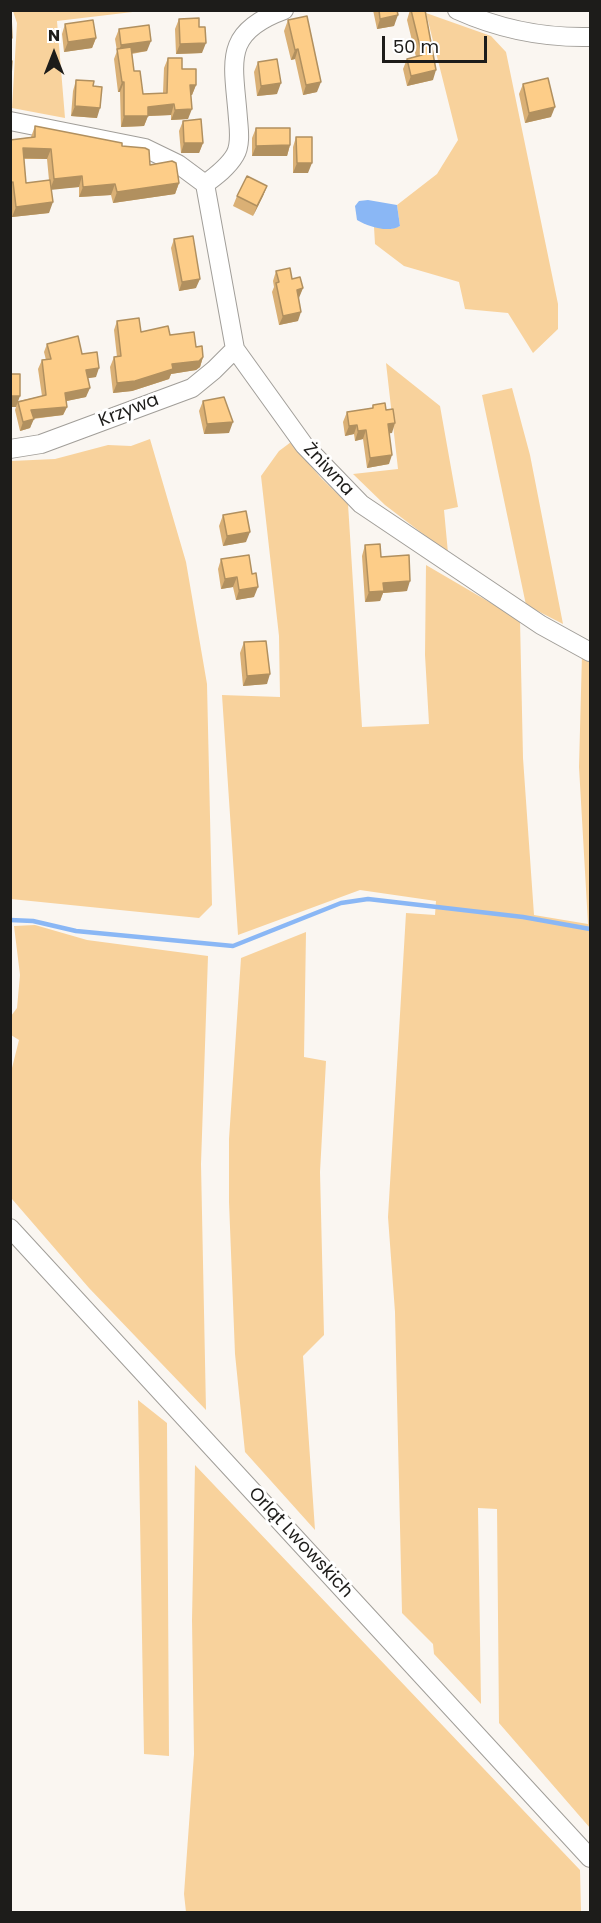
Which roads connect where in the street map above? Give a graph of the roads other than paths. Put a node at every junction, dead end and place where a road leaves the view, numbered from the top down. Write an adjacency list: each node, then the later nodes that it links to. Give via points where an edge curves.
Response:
1 (284, 10): 5 (street, via 252,26 240,38 234,59 240,135 236,154)
2 (457, 10): 3 (street, via 510,29 546,36)
3 (591, 37)
4 (10, 121): 5 (street, via 146,148 178,164)
5 (205, 184): 6 (street, Żniwna)
6 (235, 349): 7 (street, Krzywa, via 192,388 41,444); 8 (street, Żniwna, via 304,445 361,504 541,625)
7 (10, 449)
8 (591, 652)
9 (10, 1228): 10 (street, Orląt Lwowskich)
10 (591, 1858)

